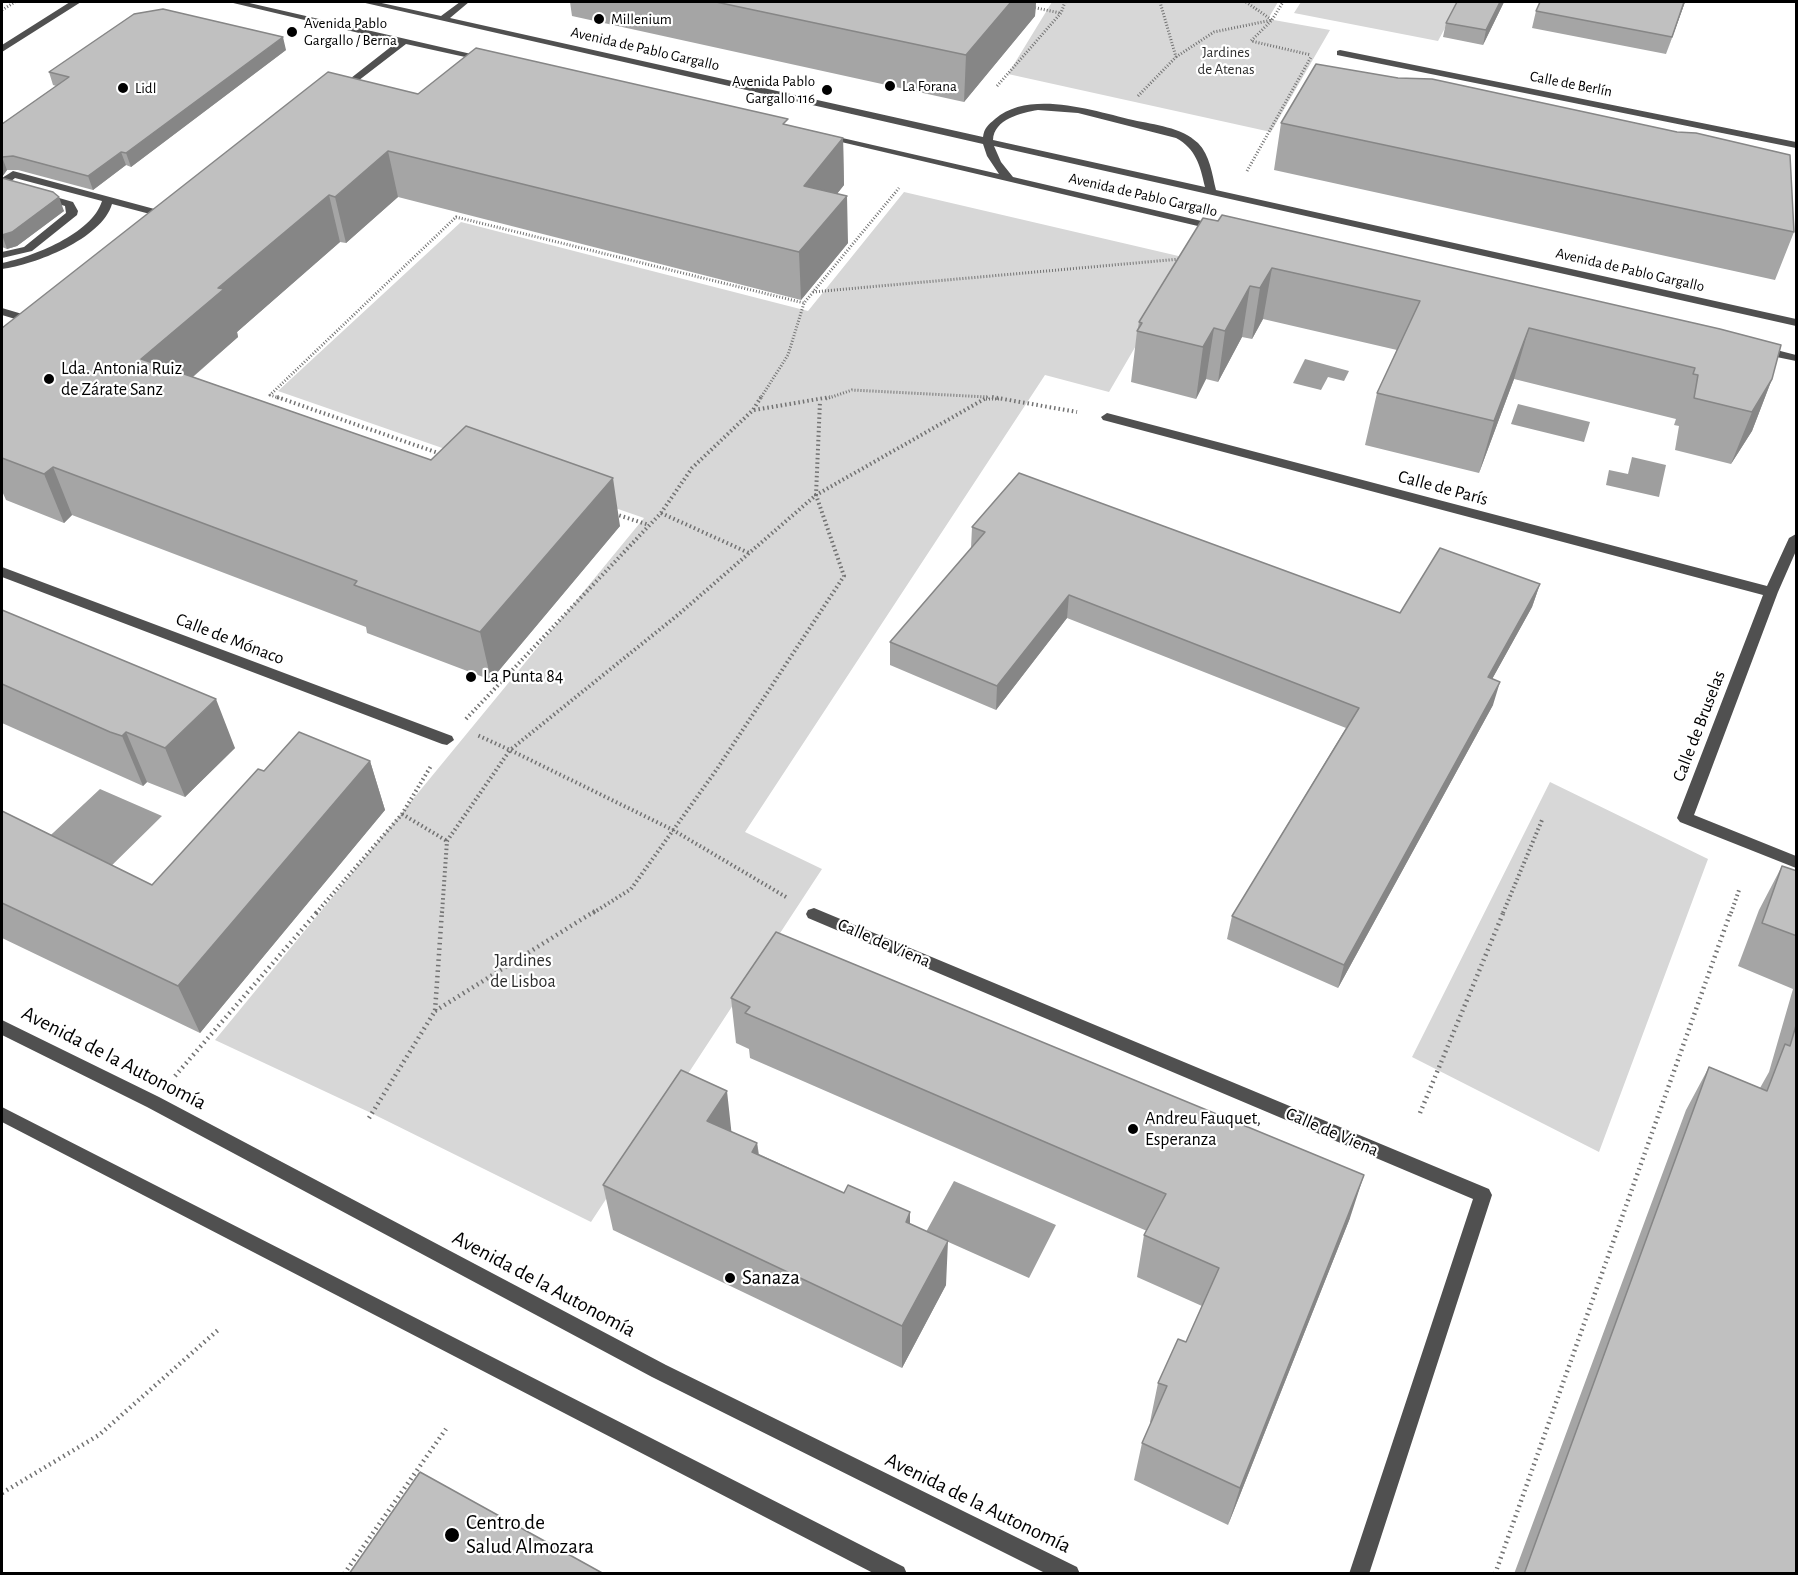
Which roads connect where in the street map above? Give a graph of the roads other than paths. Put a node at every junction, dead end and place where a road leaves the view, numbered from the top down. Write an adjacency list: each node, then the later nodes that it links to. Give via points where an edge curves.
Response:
1 (76, 2): 7 (street)
2 (234, 2): 6 (street)
3 (366, 2): 5 (street, Avenida de Pablo Gargallo)
4 (465, 2): 5 (street)
5 (442, 19): 12 (street, Avenida de Pablo Gargallo)
6 (405, 40): 9 (street); 10 (street)
7 (2, 50)
8 (1340, 53): 13 (street, Calle de Berlín)
9 (496, 61)
10 (329, 100)
11 (818, 135): 14 (street, Avenida de Pablo Gargallo)
12 (988, 141): 14 (street); 16 (street, Avenida de Pablo Gargallo); 16 (street, Avenida de Pablo Gargallo, via 994,124 1013,113 1051,107 1081,111 1184,138 1201,155)
13 (1797, 145)
14 (1010, 180): 20 (street, Avenida de Pablo Gargallo)
15 (6, 184): 18 (street, via 13,174)
16 (1211, 191): 24 (street, Avenida de Pablo Gargallo)
17 (31, 193): 21 (street, via 69,204 73,211 67,220 28,249)
18 (108, 200): 19 (street); 22 (street, via 107,210 96,221 47,253)
19 (176, 223)
20 (1227, 229)
21 (2, 255)
22 (2, 266)
23 (2, 312): 25 (street)
24 (1797, 323)
25 (42, 328)
26 (1745, 347): 27 (street)
27 (1797, 358)
28 (1107, 417): 31 (street, Calle de París)
29 (1797, 538): 31 (street, Calle de Bruselas)
30 (2, 572): 32 (street, Calle de Mónaco)
31 (1771, 591): 33 (street, Calle de Bruselas, via 1685,818)
32 (447, 740)
33 (1797, 862)
34 (814, 914): 39 (street, Calle de Viena, via 1483,1195)
35 (2, 1027): 38 (street, Avenida de la Autonomía, via 153,1102 659,1371)
36 (2, 1114): 37 (street)
37 (897, 1574)
38 (1070, 1574)
39 (1359, 1574)

